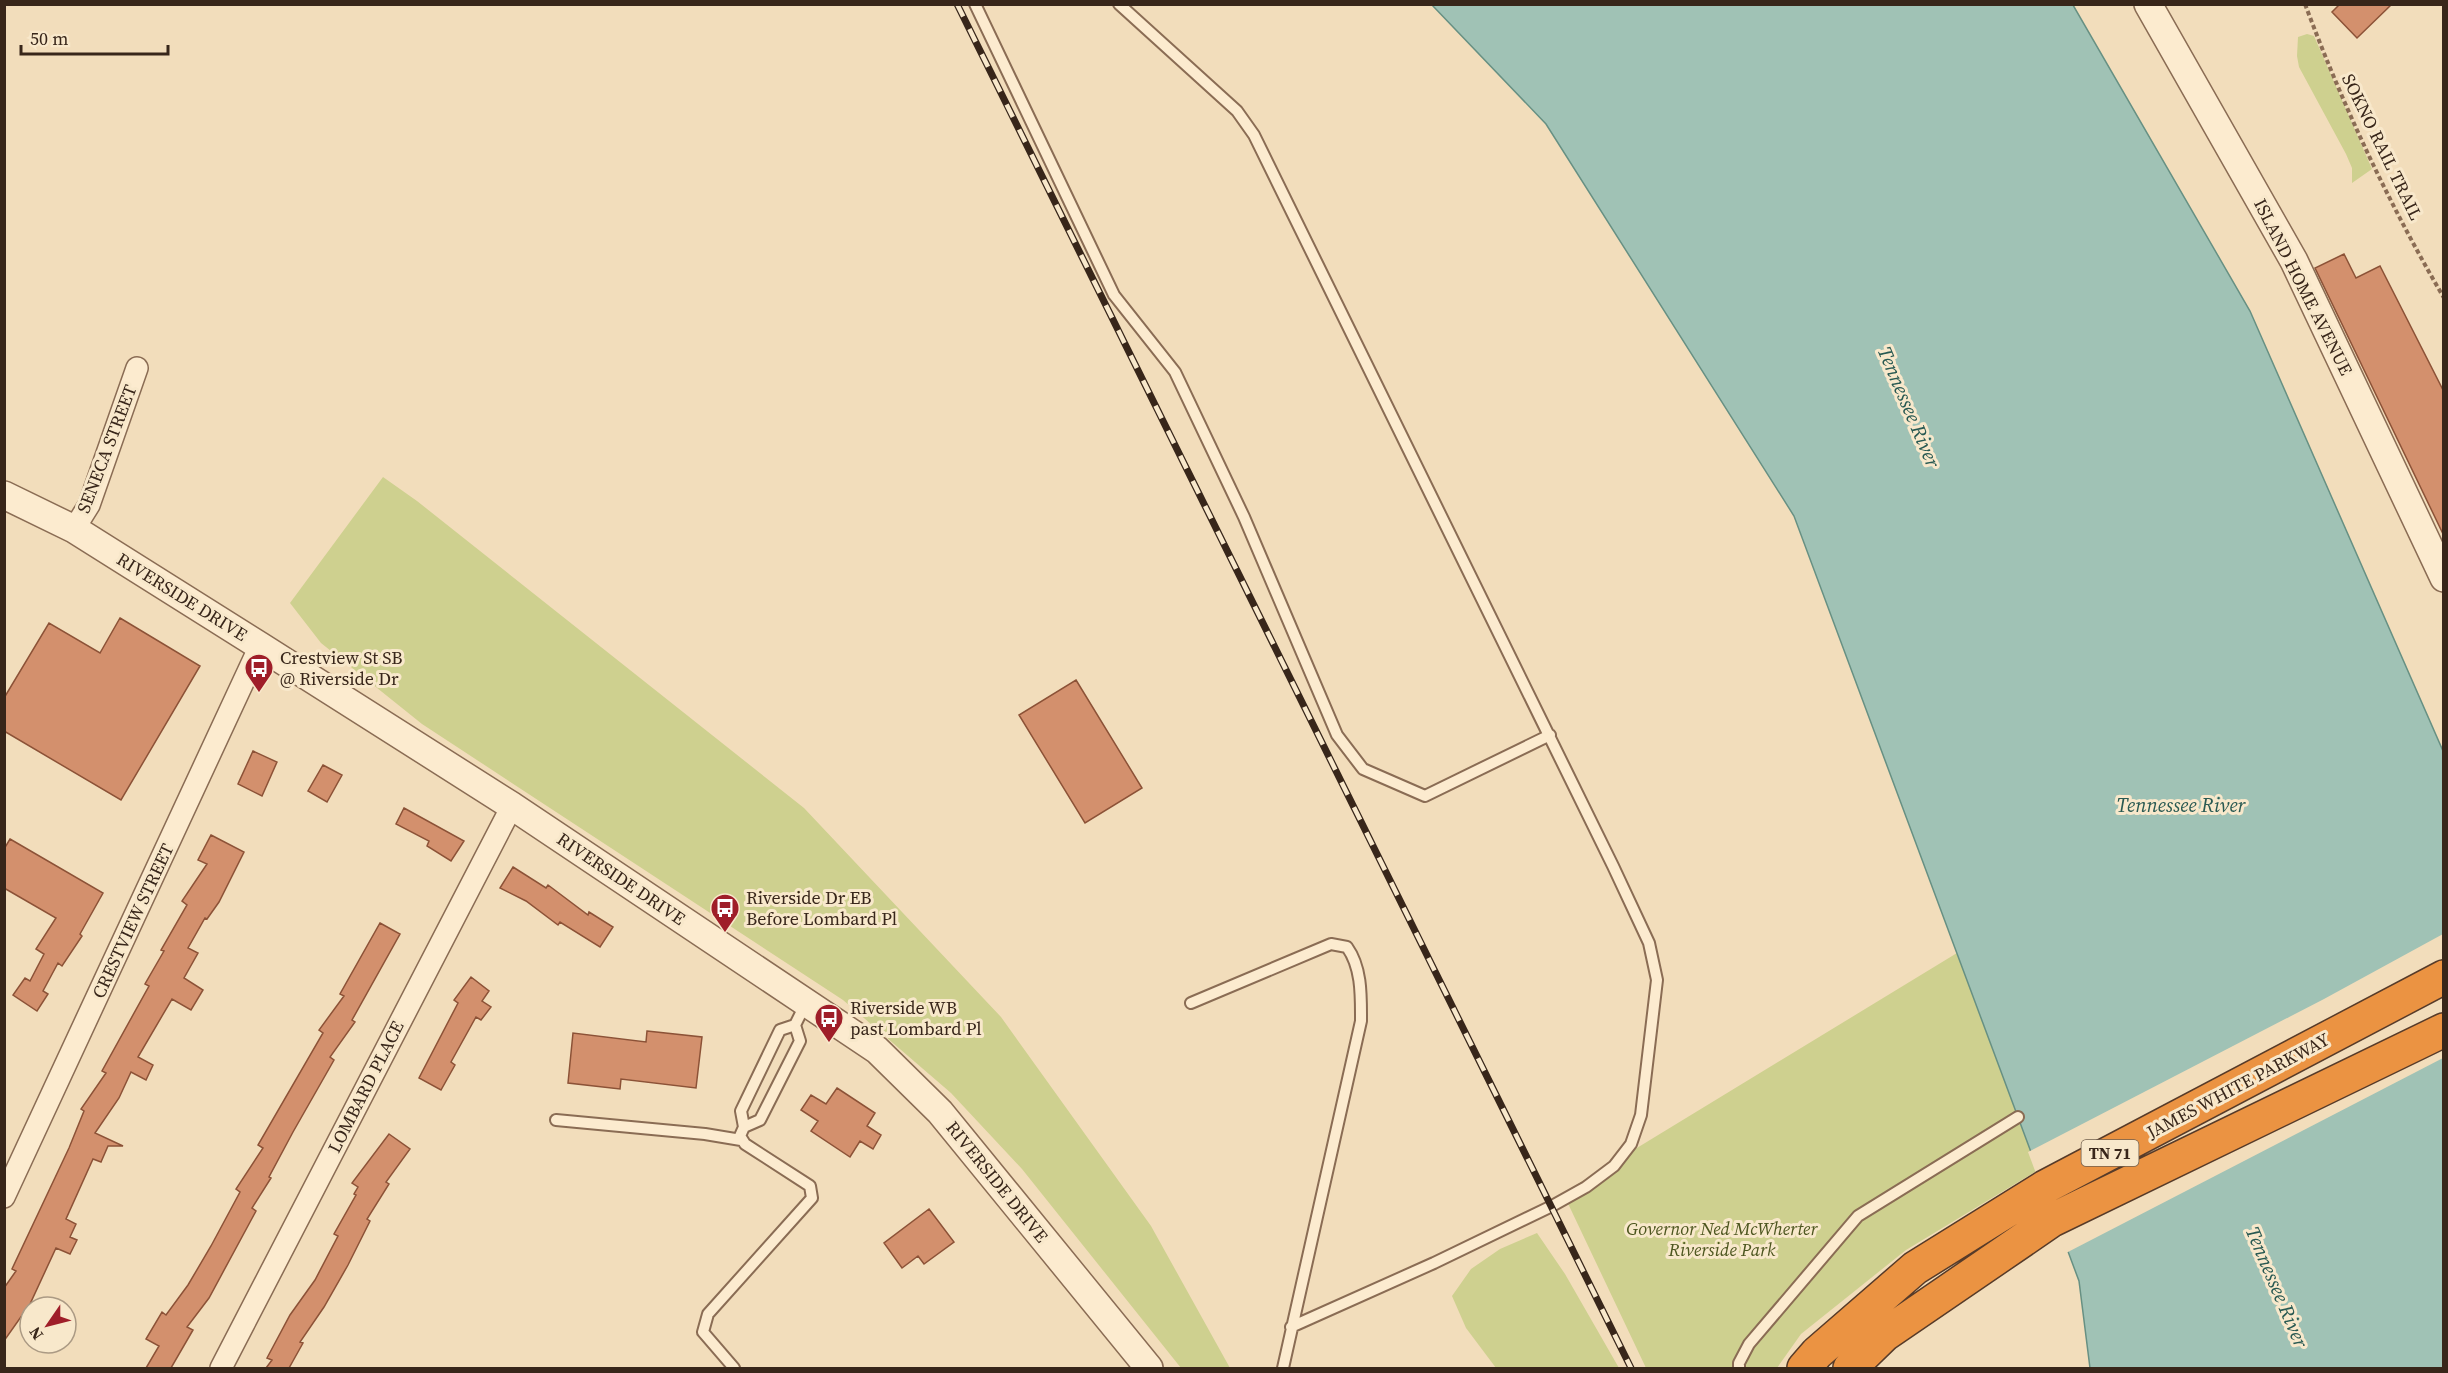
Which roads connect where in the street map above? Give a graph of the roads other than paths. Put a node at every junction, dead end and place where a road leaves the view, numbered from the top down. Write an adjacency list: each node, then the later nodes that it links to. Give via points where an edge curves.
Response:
1 (975, 4): 9 (lane, via 1114,295 1175,372 1244,517 1337,735 1350,753 1364,770 1425,796)
2 (1119, 4): 9 (lane, via 1237,111 1254,135)
3 (2148, 4): 7 (street, ISLAND HOME AVENUE, via 2294,261)
4 (138, 368): 6 (street, SENECA STREET, via 89,506)
5 (4, 495): 6 (street, RIVERSIDE DRIVE)
6 (74, 529): 8 (street, RIVERSIDE DRIVE)
7 (2444, 578)
8 (260, 646): 10 (street, RIVERSIDE DRIVE); 19 (street, CRESTVIEW STREET)
9 (1550, 735): 21 (lane, via 1649,943 1657,980 1641,1115 1630,1144 1614,1166 1552,1206)
10 (512, 806): 13 (street, RIVERSIDE DRIVE); 22 (street, LOMBARD PLACE)
11 (2444, 977): 27 (highway, JAMES WHITE PARKWAY / TN 71, via 2045,1187 1915,1268)
12 (1191, 1003): 21 (lane, via 1331,944 1347,947 1354,958 1361,992 1360,1021)
13 (800, 1014): 17 (lane, via 780,1030 741,1111); 17 (lane, via 800,1041 760,1120); 24 (street, RIVERSIDE DRIVE, via 876,1050 940,1112)
14 (2444, 1030): 28 (highway, JAMES WHITE PARKWAY / TN 71, via 2052,1220 1884,1335)
15 (2018, 1117): 26 (lane, via 1858,1216 1749,1344)
16 (556, 1120): 18 (lane)
17 (744, 1127): 18 (lane)
18 (741, 1140): 23 (lane, via 813,1191 803,1210 708,1314 703,1332 706,1339)
19 (11, 1167): 20 (street, CRESTVIEW STREET)
20 (4, 1197)
21 (1291, 1327): 25 (lane)
22 (221, 1368)
23 (734, 1368)
24 (1149, 1368)
25 (1282, 1368)
26 (1739, 1368)
27 (1804, 1368)
28 (1850, 1368)

